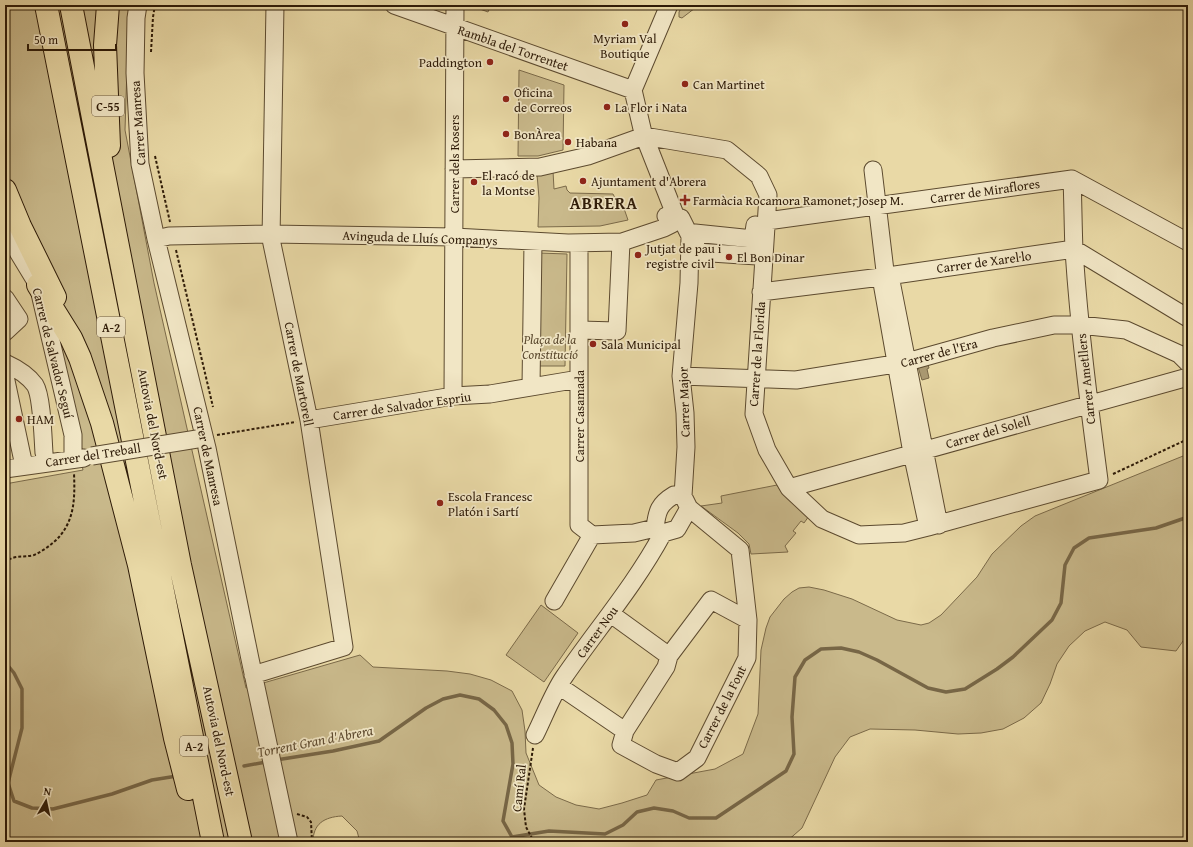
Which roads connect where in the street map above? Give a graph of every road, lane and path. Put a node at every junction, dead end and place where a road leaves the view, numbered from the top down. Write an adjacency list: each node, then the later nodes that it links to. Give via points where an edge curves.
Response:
1 (46, 5): 84 (highway, Autovia del Nord-est / A-2)
2 (71, 5): 23 (highway, Autovia del Nord-est / A-2)
3 (108, 5): 23 (highway, C-55, via 105,45)
4 (138, 5): 31 (street, Carrer Manresa, via 135,73 140,164)
5 (155, 5): 13 (path)
6 (275, 5): 28 (street, Carrer de Martorell)
7 (394, 5): 11 (street, Rambla del Torrentet)
8 (455, 5): 11 (street, Carrer dels Rosers)
9 (658, 5): 12 (street)
10 (669, 5): 12 (street)
11 (456, 27): 14 (street, Rambla del Torrentet); 17 (street, Carrer dels Rosers)
12 (656, 35): 14 (street)
13 (151, 54)
14 (633, 90): 15 (street)
15 (644, 136): 17 (street, via 588,156 540,167); 21 (street); 26 (street, Carrer de la Florida, via 727,150 759,176 768,195)
16 (154, 150): 29 (path)
17 (454, 169): 30 (street, Carrer dels Rosers)
18 (873, 170): 22 (street)
19 (1072, 179): 22 (street, Carrer de Miraflores); 35 (street); 38 (street, Carrer Ametllers)
20 (5, 190): 47 (highway, via 62,311)
21 (668, 196): 24 (street); 25 (street)
22 (877, 206): 26 (street, Carrer de Miraflores); 39 (street)
23 (110, 207): 85 (highway, Autovia del Nord-est / A-2, via 180,565)
24 (676, 217): 25 (street, via 669,215); 34 (street, Avinguda de Lluís Companys, via 672,224 664,228); 52 (street, Carrer Major, via 681,218 690,236 689,283)
25 (657, 221): 33 (street, via 642,230)
26 (767, 221): 41 (street, Carrer de la Florida)
27 (5, 225): 37 (street, Carrer de Salvador Seguí, via 14,240)
28 (271, 234): 29 (street, Avinguda de Lluís Companys); 30 (street, Avinguda de Lluís Companys); 59 (street, Carrer de Martorell)
29 (173, 236): 31 (street, Avinguda de Lluís Companys)
30 (454, 238): 32 (street, Avinguda de Lluís Companys); 57 (street, Carrer dels Rosers)
31 (156, 239): 60 (street, Carrer de Manresa)
32 (533, 242): 36 (street, Avinguda de Lluís Companys); 56 (street)
33 (602, 242): 34 (street, Avinguda de Lluís Companys); 36 (street, Avinguda de Lluís Companys)
34 (621, 242): 45 (street, via 617,331)
35 (1188, 242)
36 (579, 243): 45 (street, Carrer Casamada)
37 (10, 249): 40 (street, Carrer de Salvador Seguí)
38 (1074, 249): 39 (street, Carrer de Xarel·lo); 43 (street); 44 (street, Carrer Ametllers)
39 (885, 275): 41 (street, Carrer de Xarel·lo); 49 (street)
40 (38, 285): 47 (highway); 64 (street, Carrer de Salvador Seguí, via 73,435)
41 (761, 292): 55 (street, Carrer de la Florida)
42 (5, 298): 46 (street, via 19,319)
43 (1188, 318)
44 (1080, 325): 49 (street, Carrer de l'Era, via 1054,325); 50 (street, Carrer de l'Era, via 1126,330 1179,354); 58 (street, Carrer Ametllers)
45 (579, 330): 54 (street, Carrer Casamada)
46 (5, 332)
47 (71, 338): 83 (highway, via 104,430 139,565)
48 (5, 363): 63 (street, via 21,371 36,386 42,417)
49 (902, 363): 55 (street, Carrer de l'Era, via 796,380); 62 (street)
50 (1188, 364)
51 (5, 376): 65 (street)
52 (681, 376): 55 (street, Carrer de l'Era); 69 (street, Carrer Major, via 685,414)
53 (1188, 377): 58 (street, Carrer del Solell)
54 (579, 379): 56 (street, Carrer de Salvador Espriu); 71 (street, Carrer Casamada)
55 (756, 379): 68 (street, Carrer de la Florida, via 754,414 767,450)
56 (531, 387): 57 (street, Carrer de Salvador Espriu, via 490,394)
57 (454, 396): 59 (street, Carrer de Salvador Espriu)
58 (1089, 404): 62 (street, Carrer del Solell); 67 (street, Carrer Ametllers)
59 (309, 420): 60 (path); 78 (street, Carrer de Martorell, via 344,648)
60 (205, 437): 64 (street, Carrer del Treball, bridge); 78 (street, Carrer de Manresa)
61 (1188, 438): 67 (path)
62 (918, 452): 68 (street, Carrer del Solell); 70 (street)
63 (44, 453)
64 (73, 459): 65 (street, Carrer del Treball); 73 (path, via 74,502 66,529 40,552 14,556)
65 (24, 466): 66 (street, Carrer del Treball)
66 (5, 469)
67 (1099, 480): 70 (street, Carrer de la Florida)
68 (789, 488): 70 (street, Carrer de la Florida, via 822,519 859,535 904,533)
69 (686, 502): 72 (street, via 677,529); 72 (street, Carrer Nou, via 674,495 664,500 657,512); 76 (street, Carrer de la Font, via 740,550)
70 (934, 526)
71 (586, 530): 72 (street, via 634,533); 74 (street, Carrer Casamada, via 576,563)
72 (659, 531): 75 (street, Carrer Nou, via 652,554)
73 (5, 563)
74 (554, 601)
75 (611, 614): 77 (street); 79 (street, Carrer Nou)
76 (748, 620): 77 (street, via 711,600); 80 (street, Carrer de la Font, via 747,658 697,758 678,772 656,764 621,745)
77 (670, 656): 80 (street, via 666,667)
78 (253, 675): 86 (street, Carrer de Manresa)
79 (559, 686): 80 (street); 81 (street, Carrer Nou)
80 (625, 731)
81 (535, 735): 88 (path, Camí Ral, via 524,809 526,827)
82 (295, 809): 87 (path, via 297,814 307,817 311,822)
83 (201, 842)
84 (213, 842)
85 (241, 842)
86 (289, 842)
87 (312, 842)
88 (534, 842)

